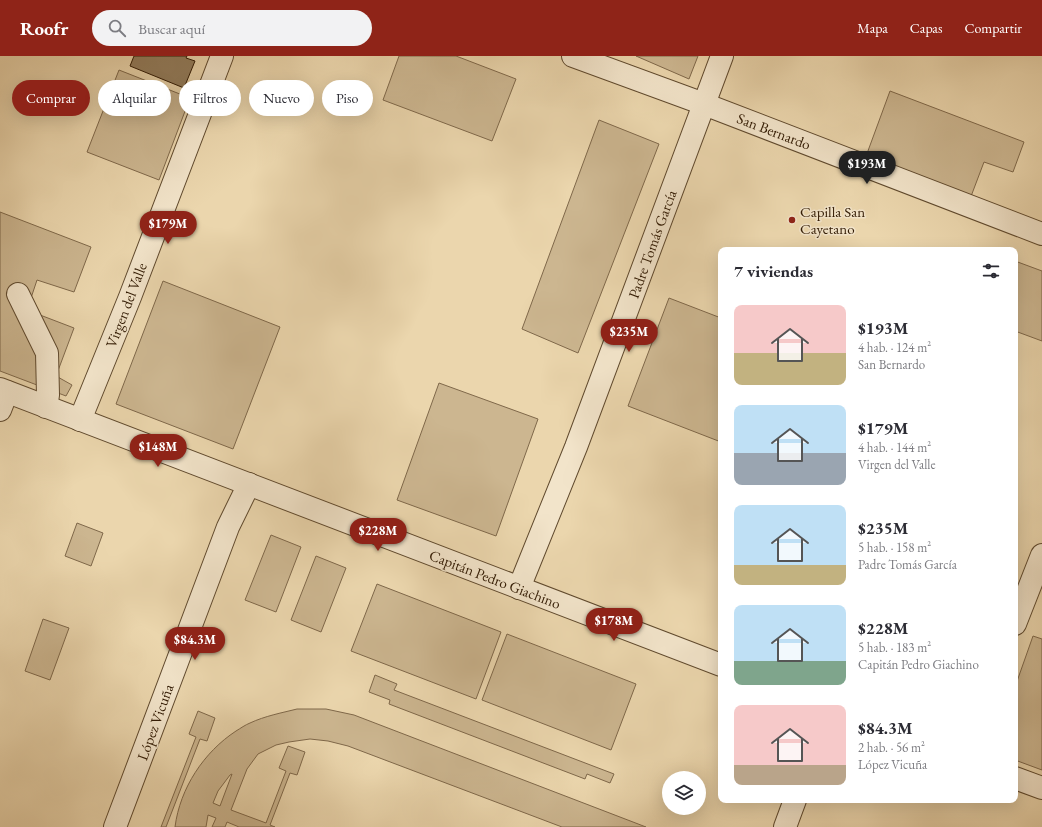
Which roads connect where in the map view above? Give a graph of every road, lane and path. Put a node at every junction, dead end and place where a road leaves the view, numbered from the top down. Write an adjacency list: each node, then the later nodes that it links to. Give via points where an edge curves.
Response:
1 (222, 56): 9 (street, Virgen del Valle)
2 (573, 56): 4 (street, San Bernardo)
3 (722, 56): 4 (street, Padre Tomás García)
4 (704, 104): 5 (street, San Bernardo); 12 (street, Padre Tomás García, via 576,447)
5 (1042, 234)
6 (18, 294): 8 (street, via 47,353)
7 (2, 397): 8 (street, Capitán Pedro Giachino)
8 (46, 407): 9 (street, Capitán Pedro Giachino)
9 (80, 420): 10 (street, Capitán Pedro Giachino)
10 (249, 484): 12 (street, Capitán Pedro Giachino); 18 (street, López Vicuña, via 228,527)
11 (1042, 555): 13 (street)
12 (519, 588): 14 (street, Capitán Pedro Giachino)
13 (1018, 616)
14 (718, 664)
15 (1018, 779): 16 (street)
16 (1042, 788)
17 (794, 803): 19 (street)
18 (115, 827)
19 (785, 827)

